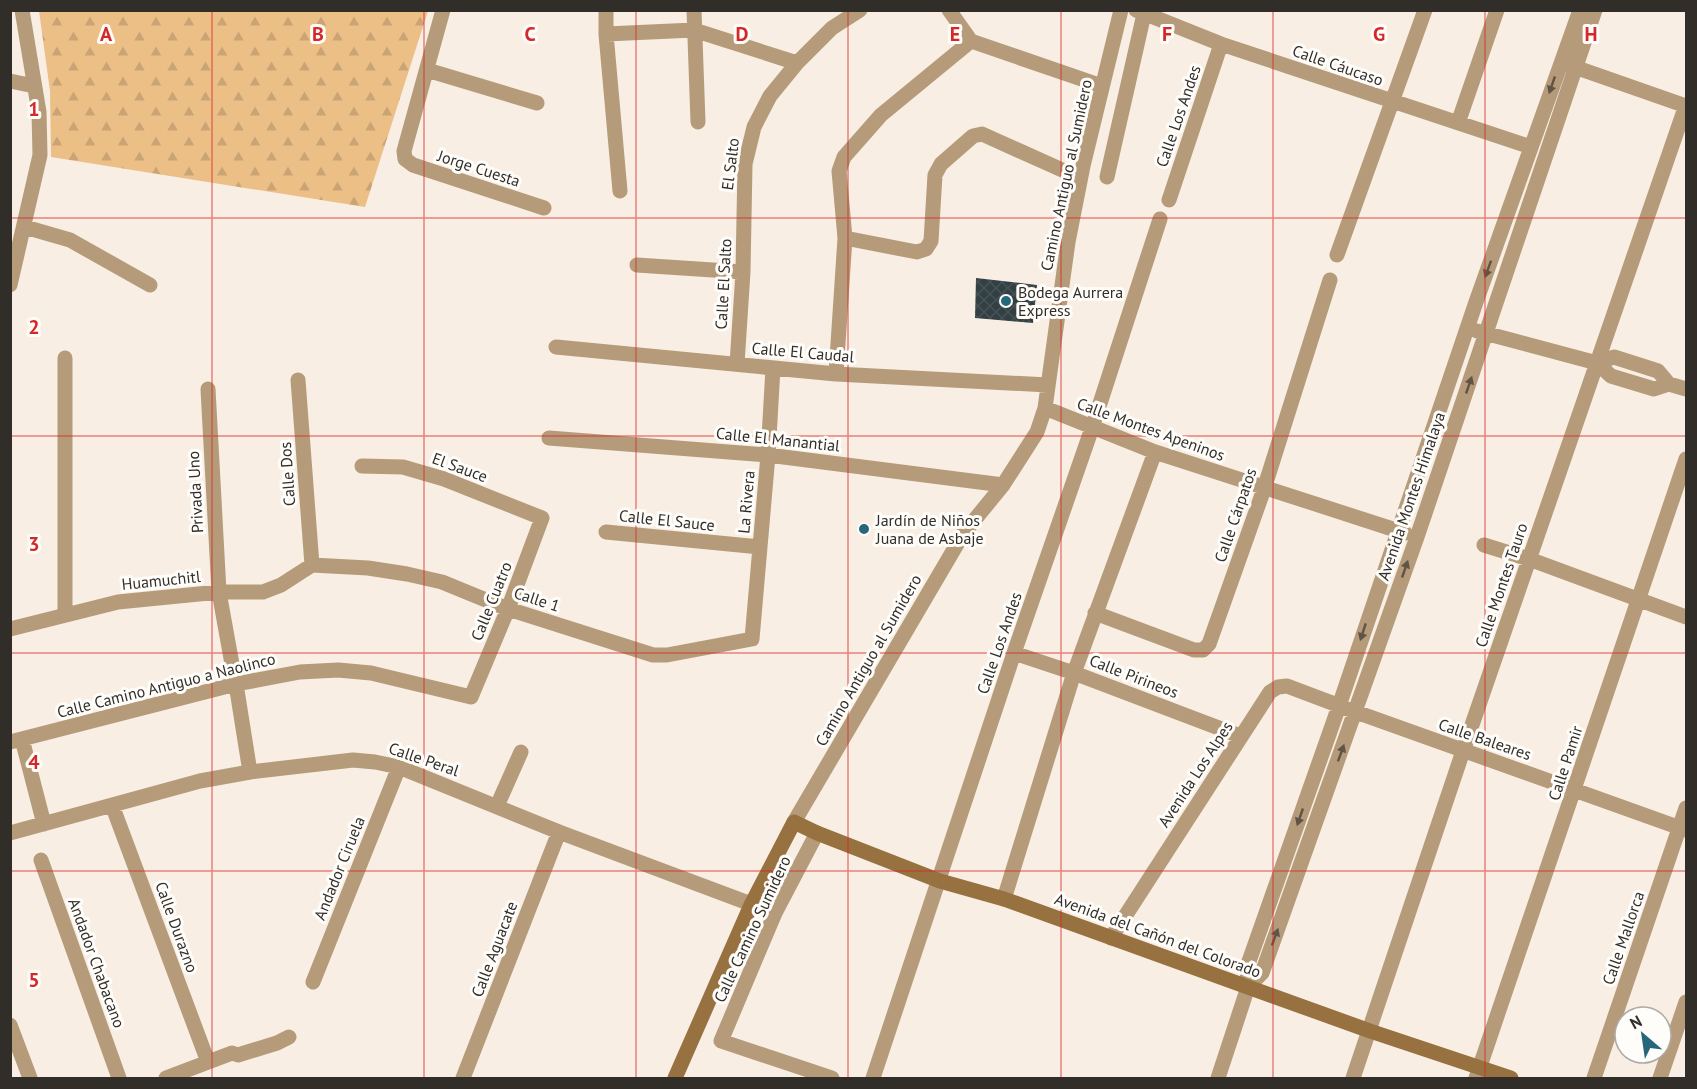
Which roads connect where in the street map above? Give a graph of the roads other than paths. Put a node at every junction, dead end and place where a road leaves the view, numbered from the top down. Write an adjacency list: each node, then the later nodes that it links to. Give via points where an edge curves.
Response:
1 (443, 10): 19 (street)
2 (606, 10): 14 (street)
3 (694, 10): 13 (street)
4 (860, 10): 17 (street, El Salto, via 832,28)
5 (949, 10): 15 (street)
6 (1120, 10): 22 (street, Camino Antiguo al Sumidero)
7 (1425, 10): 23 (street)
8 (1497, 10): 27 (street)
9 (1580, 10): 18 (street, Avenida Montes Himalaya)
10 (1595, 10): 18 (street, Avenida Montes Himalaya)
11 (19, 12): 21 (street)
12 (1140, 12): 16 (street, Calle Cáucaso); 29 (street)
13 (694, 30): 14 (street); 17 (street); 26 (street)
14 (606, 34): 31 (street)
15 (971, 41): 22 (street); 37 (street, via 881,115 844,156 839,171)
16 (1221, 44): 23 (street, Calle Cáucaso); 32 (street, Calle Los Andes)
17 (796, 63): 33 (street, El Salto, via 770,96 754,127 745,164)
18 (1568, 65): 25 (street); 28 (street, Avenida Montes Himalaya, one-way to 28); 45 (street, Avenida Montes Himalaya)
19 (427, 70): 24 (street); 34 (street, Jorge Cuesta, via 405,159)
20 (10, 81): 21 (street)
21 (34, 86): 36 (street, via 40,155)
22 (1102, 86): 30 (street, Camino Antiguo al Sumidero)
23 (1392, 102): 27 (street, Calle Cáucaso); 38 (street)
24 (537, 104)
25 (1686, 106): 50 (street, Calle Montes Tauro)
26 (698, 122)
27 (1458, 123): 28 (street, Calle Cáucaso)
28 (1531, 147): 44 (street, Avenida Montes Himalaya, one-way to 44)
29 (1107, 177)
30 (1080, 178): 37 (street, via 982,134 973,136 941,164 935,175 931,241 926,249 917,252); 55 (street, Camino Antiguo al Sumidero)
31 (620, 191)
32 (1169, 200)
33 (744, 205): 40 (street, Calle El Salto)
34 (544, 208)
35 (1160, 219): 59 (street, Calle Los Andes)
36 (25, 227): 42 (street); 43 (street, via 70,240)
37 (845, 238): 53 (street)
38 (1337, 255)
39 (637, 265): 40 (street)
40 (743, 272): 51 (street, Calle El Salto)
41 (1330, 280): 66 (street, Calle Cárpatos)
42 (10, 285)
43 (150, 285)
44 (1476, 302): 45 (street); 46 (street, Avenida Montes Himalaya)
45 (1495, 309): 47 (street, Avenida Montes Himalaya)
46 (1468, 328): 47 (street); 68 (street, Avenida Montes Himalaya)
47 (1486, 333): 50 (street); 70 (street, Avenida Montes Himalaya, one-way to 47)
48 (556, 347): 51 (street, Calle El Caudal)
49 (65, 358): 79 (street)
50 (1597, 363): 56 (street, via 1611,375 1654,390 1669,384); 73 (street, Calle Montes Tauro)
51 (737, 364): 52 (street, Calle El Caudal)
52 (773, 368): 53 (street, Calle El Caudal); 62 (street, La Rivera)
53 (836, 374): 55 (street, Calle El Caudal)
54 (298, 380): 74 (street, Calle Dos)
55 (1048, 386): 58 (street, Camino Antiguo al Sumidero)
56 (1686, 388)
57 (208, 389): 75 (street, Privada Uno)
58 (1045, 408): 59 (street, Calle Montes Apeninos); 65 (street, Camino Antiguo al Sumidero, via 1037,432)
59 (1092, 428): 61 (street, Calle Montes Apeninos); 83 (street, Calle Los Andes)
60 (549, 438): 62 (street, Calle El Manantial)
61 (1155, 452): 66 (street, Calle Montes Apeninos); 78 (street)
62 (768, 455): 65 (street, Calle El Manantial); 72 (street, La Rivera)
63 (1686, 459): 76 (street, Calle Pamir)
64 (363, 466): 67 (street, El Sauce, via 403,467)
65 (1003, 485): 100 (street, Camino Antiguo al Sumidero, via 963,534)
66 (1264, 489): 68 (street, Calle Montes Apeninos); 78 (street, Calle Cárpatos, via 1209,644 1203,650)
67 (542, 518): 77 (street, Calle Cuatro)
68 (1397, 531): 70 (street, Calle Montes Apeninos); 88 (street, Avenida Montes Himalaya, one-way to 88)
69 (606, 532): 72 (street, Calle El Sauce)
70 (1417, 537): 89 (street, Avenida Montes Himalaya, one-way to 70)
71 (1484, 545): 73 (street)
72 (760, 547): 82 (street, La Rivera)
73 (1529, 559): 76 (street); 92 (street, Calle Montes Tauro)
74 (312, 565): 75 (street, Huamuchitl, via 263,592); 77 (street, Calle 1, via 407,574 442,582)
75 (219, 592): 79 (street, Huamuchitl, via 118,602); 84 (street, Privada Uno)
76 (1638, 600): 80 (street); 96 (street, Calle Pamir)
77 (508, 609): 82 (street, Calle 1, via 653,655); 87 (street, Calle Cuatro)
78 (1095, 613): 85 (street)
79 (65, 614): 81 (street, Huamuchitl)
80 (1686, 617)
81 (10, 629)
82 (752, 639)
83 (1014, 653): 85 (street, Calle Pirineos); 107 (street, Calle Los Andes)
84 (232, 664)
85 (1074, 673): 90 (street, Calle Pirineos); 108 (street)
86 (236, 684): 87 (street, Calle Camino Antiguo a Naolinco, via 300,672 338,670 371,673); 91 (street, Calle Camino Antiguo a Naolinco); 95 (street)
87 (471, 697)
88 (1339, 706): 89 (street, Calle Baleares); 90 (street, Avenida Los Alpes, via 1287,686 1278,687 1270,692); 113 (street, Avenida Montes Himalaya, one-way to 113, via 1247,967)
89 (1356, 712): 92 (street, Calle Baleares); 113 (street, Avenida Montes Himalaya, one-way to 89, via 1262,973)
90 (1240, 736): 111 (street, Avenida Los Alpes)
91 (16, 741): 101 (street)
92 (1462, 751): 96 (street, Calle Baleares); 116 (street, Calle Montes Tauro)
93 (520, 752): 98 (street)
94 (399, 767): 95 (street, Calle Peral, via 353,760); 98 (street, Calle Peral); 112 (street, Andador Ciruela)
95 (250, 772): 97 (street, Calle Peral)
96 (1576, 789): 102 (street, Calle Baleares); 119 (street, Calle Pamir)
97 (112, 805): 101 (street, Calle Peral); 118 (street, Calle Durazno)
98 (497, 806): 103 (street, Calle Peral)
99 (1686, 808): 102 (street, Calle Mallorca)
100 (794, 822): 105 (main road, Avenida del Cañón del Colorado); 109 (main road, Camino Antiguo al Sumidero)
101 (44, 824): 104 (street, Calle Peral)
102 (1683, 829): 130 (street, Calle Mallorca)
103 (559, 832): 109 (street, Calle Peral); 123 (street, Calle Aguacate)
104 (10, 833)
105 (817, 833): 107 (main road, Avenida del Cañón del Colorado); 110 (street, Calle Camino Sumidero)
106 (41, 860): 121 (street, Andador Chabacano)
107 (940, 881): 108 (main road, Avenida del Cañón del Colorado); 126 (street, Calle Los Andes)
108 (1004, 899): 111 (main road, Avenida del Cañón del Colorado)
109 (751, 905): 110 (street, Calle Peral); 124 (main road, Camino Antiguo al Sumidero)
110 (776, 914): 125 (street, Calle Camino Sumidero, via 721,1041)
111 (1111, 938): 113 (main road, Avenida del Cañón del Colorado)
112 (313, 982)
113 (1248, 987): 116 (main road, Avenida del Cañón del Colorado); 127 (street, Avenida Montes Himalaya)
114 (1686, 1002): 131 (street)
115 (10, 1025): 120 (street)
116 (1370, 1031): 119 (main road, Avenida del Cañón del Colorado); 128 (street, Calle Montes Tauro)
117 (289, 1037): 118 (street)
118 (208, 1062): 122 (street)
119 (1478, 1073): 129 (main road, Avenida del Cañón del Colorado)
120 (30, 1078)
121 (119, 1078)
122 (165, 1078)
123 (463, 1078)
124 (675, 1078)
125 (832, 1078)
126 (873, 1078)
127 (1218, 1078)
128 (1353, 1078)
129 (1511, 1078)
130 (1594, 1078)
131 (1660, 1078)

